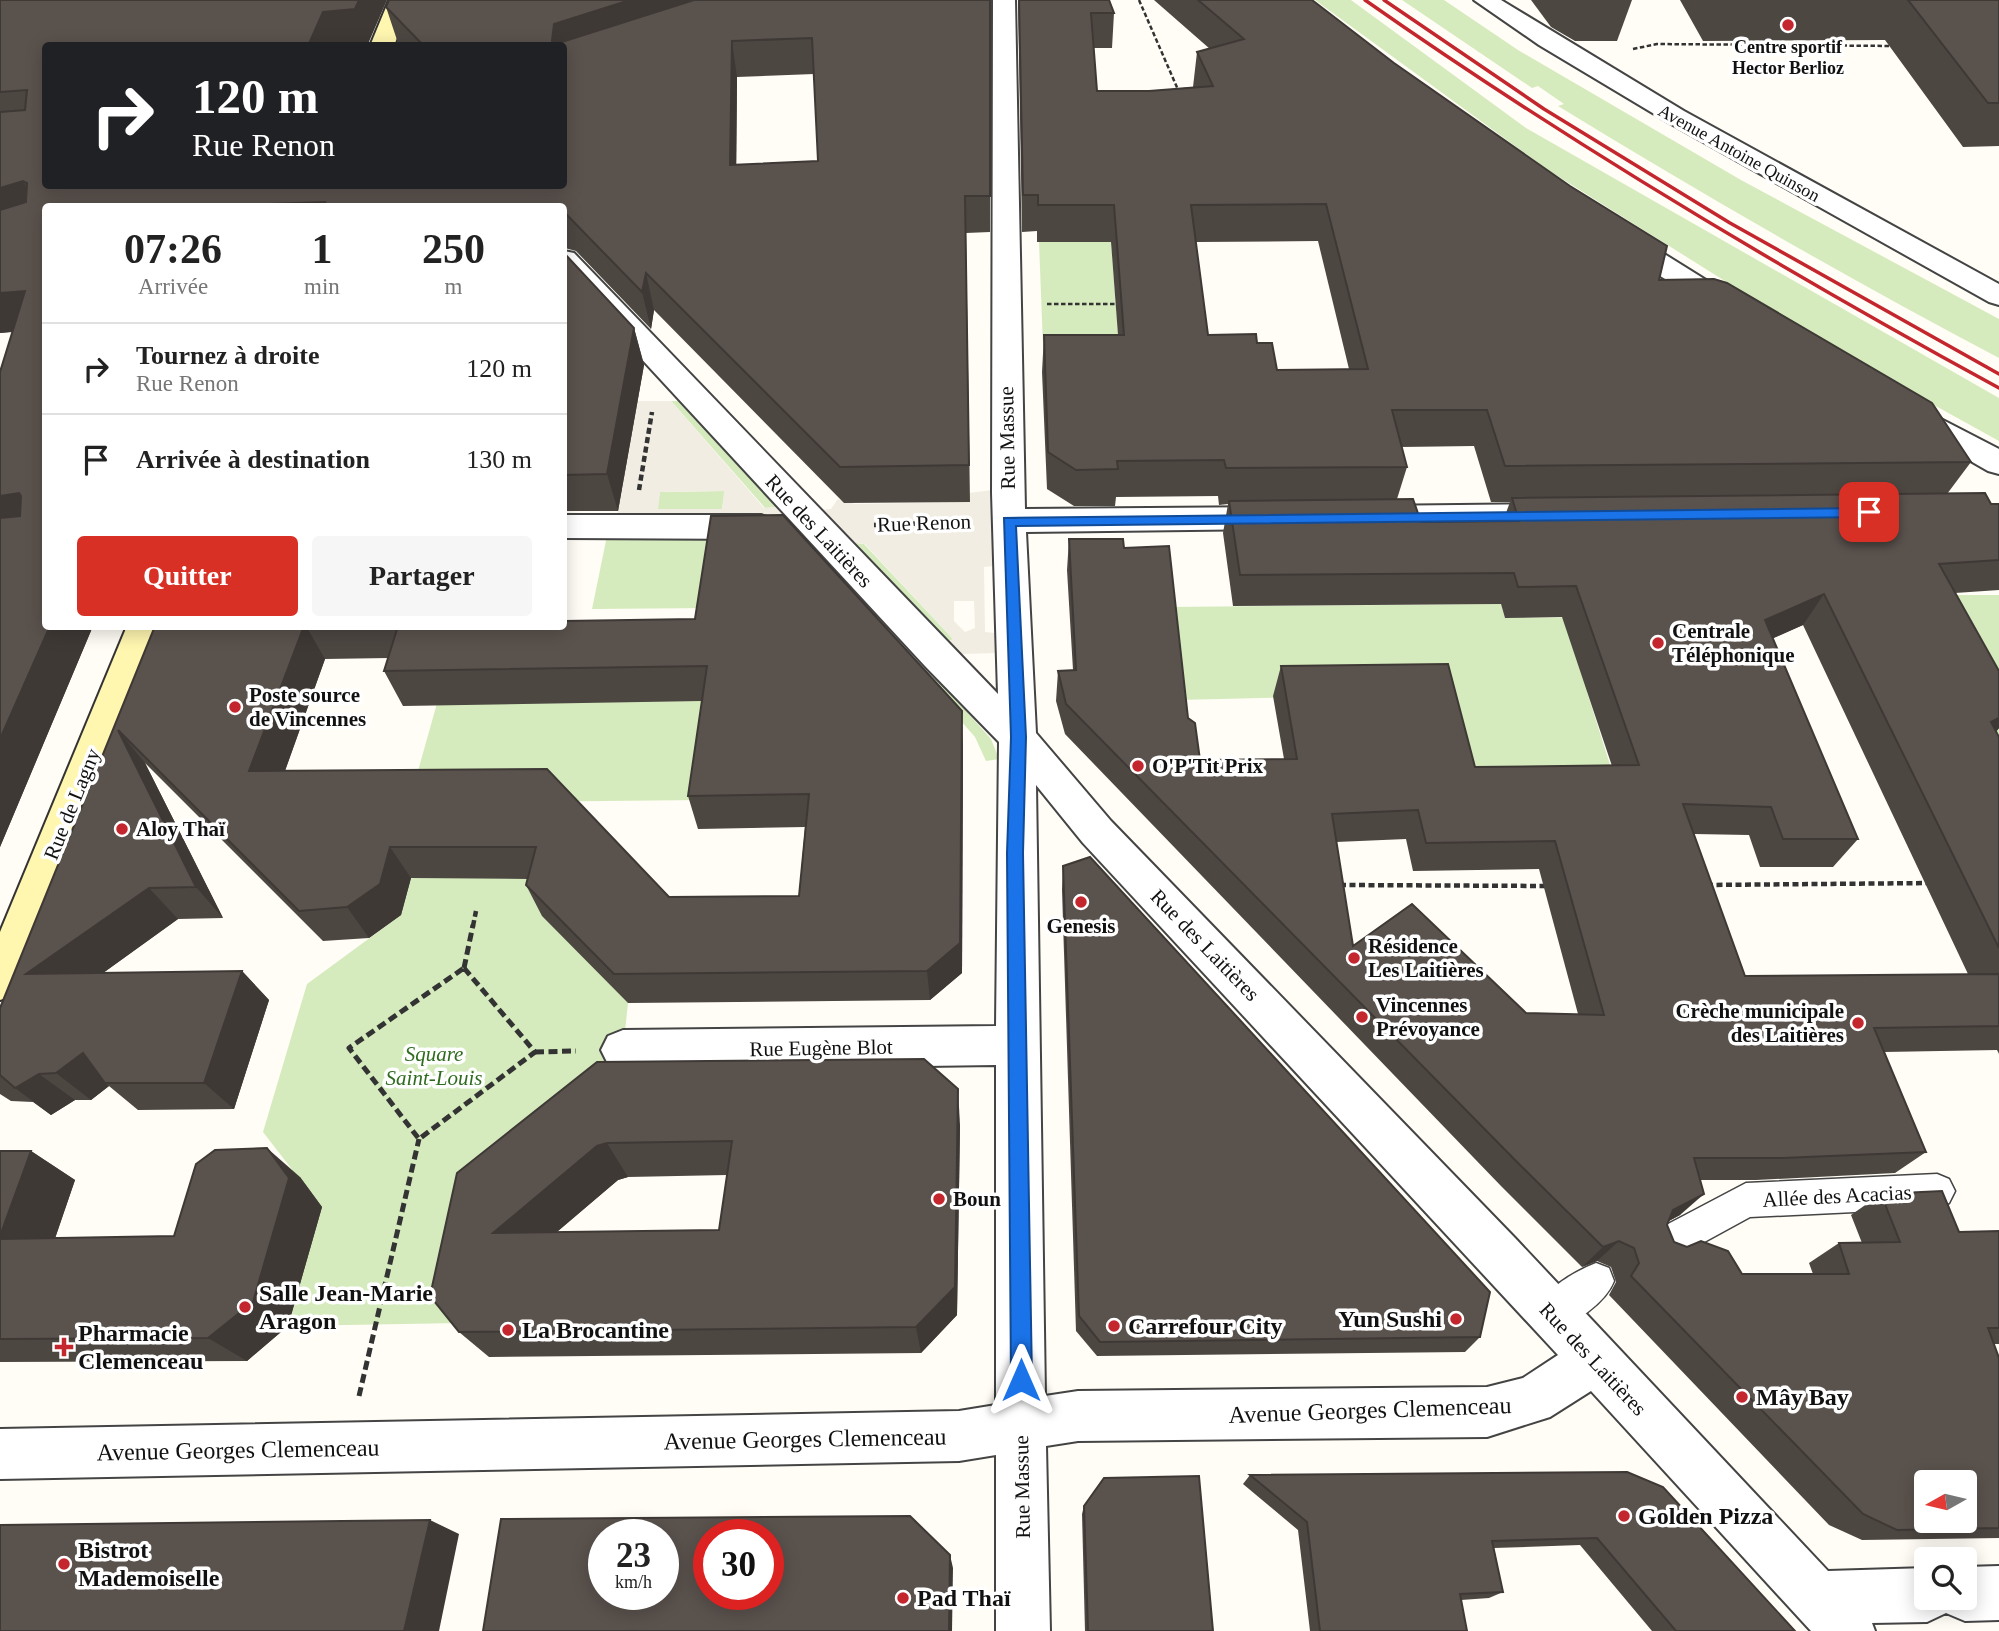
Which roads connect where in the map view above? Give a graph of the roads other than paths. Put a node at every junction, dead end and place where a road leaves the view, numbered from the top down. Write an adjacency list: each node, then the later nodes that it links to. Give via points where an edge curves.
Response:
1 (400, 0): 4 (main road)
2 (1004, 0): 12 (street, Rue Massue)
3 (1485, 0): 7 (street, Avenue Antoine Quinson, via 1585,65)
4 (384, 42)
5 (1596, 223): 8 (street)
6 (567, 262): 14 (street, Rue des Laitières)
7 (1999, 296)
8 (1755, 323)
9 (1892, 403): 10 (street)
10 (1999, 463)
11 (1587, 515): 12 (street)
12 (1009, 522): 16 (street, Rue Massue)
13 (567, 527): 14 (street)
14 (816, 527): 16 (street, Rue des Laitières)
15 (143, 630): 17 (main road, Rue de Lagny)
16 (1018, 737): 18 (street, Rue Massue); 23 (street, Rue des Laitières, via 1097,831)
17 (0, 982)
18 (1019, 1045): 19 (street, Rue Eugène Blot); 25 (street, Rue Massue)
19 (623, 1050)
20 (1937, 1191): 21 (lane, Allée des Acacias, via 1746,1200)
21 (1664, 1246)
22 (1595, 1281): 23 (lane)
23 (1551, 1314): 24 (street, Rue des Laitières)
24 (1592, 1359): 25 (street, Avenue Georges Clemenceau, via 1554,1391 1524,1405 1488,1412 1078,1416); 30 (street, Rue des Laitières)
25 (1021, 1425): 26 (street, Avenue Georges Clemenceau, via 959,1436); 31 (street, Rue Massue)
26 (0, 1454)
27 (1977, 1594): 28 (street)
28 (1999, 1594)
29 (1914, 1598): 30 (street)
30 (1832, 1614)
31 (1023, 1631)

